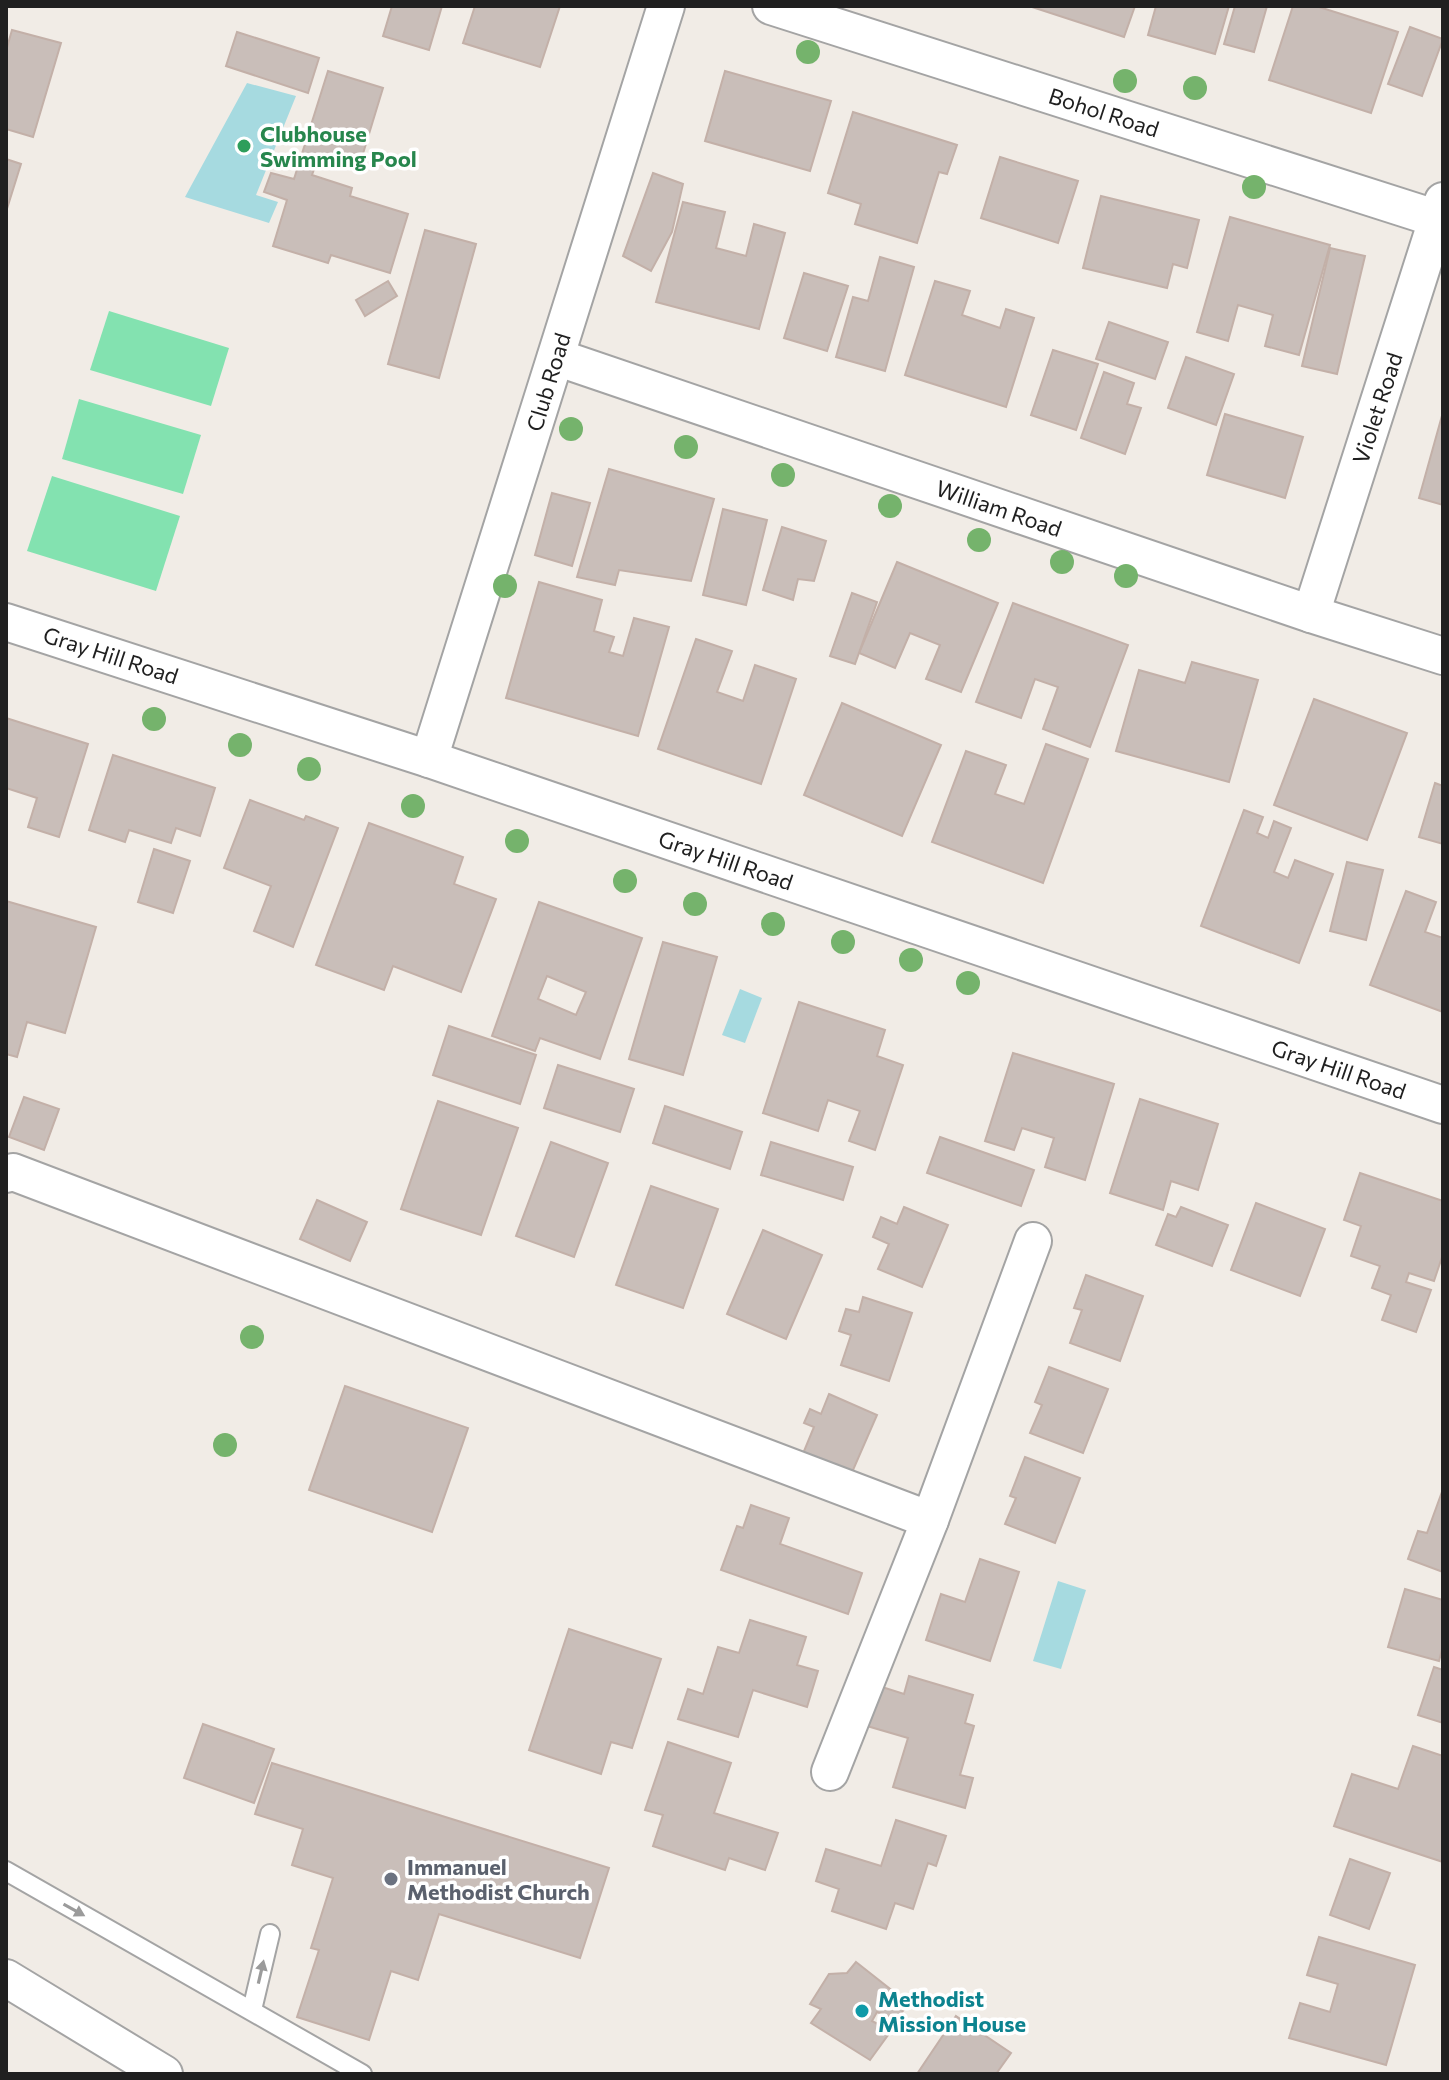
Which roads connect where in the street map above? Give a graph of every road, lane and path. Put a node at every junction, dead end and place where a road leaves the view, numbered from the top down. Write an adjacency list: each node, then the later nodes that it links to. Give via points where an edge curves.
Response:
1 (666, 6): 4 (street, Club Road)
2 (771, 6): 3 (street, Bohol Road)
3 (1440, 210): 5 (street, Violet Road)
4 (556, 357): 5 (street, William Road); 8 (street, Club Road)
5 (1311, 614): 7 (street, William Road)
6 (6, 622): 8 (street, Gray Hill Road)
7 (1443, 656)
8 (429, 759): 9 (street, Gray Hill Road)
9 (1443, 1105)
10 (6, 1174): 12 (street, via 13,1172)
11 (1033, 1241): 12 (street)
12 (930, 1520): 13 (street)
13 (830, 1772)
14 (6, 1871): 17 (lane, one-way to 17)
15 (270, 1934): 17 (lane, one-way to 15)
16 (6, 1978): 18 (street)
17 (252, 2010): 19 (lane)
18 (164, 2074)
19 (362, 2074)

